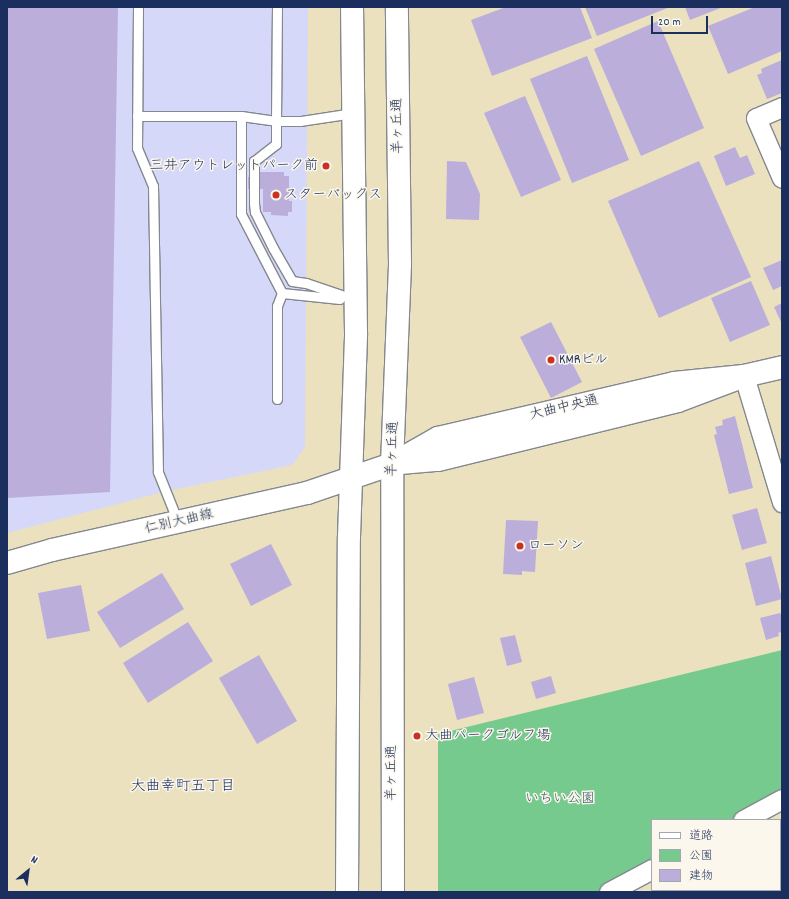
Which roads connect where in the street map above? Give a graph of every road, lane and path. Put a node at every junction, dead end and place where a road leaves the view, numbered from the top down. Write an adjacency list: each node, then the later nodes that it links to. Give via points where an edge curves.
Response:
1 (138, 7): 7 (lane)
2 (276, 7): 9 (lane)
3 (352, 7): 6 (main road)
4 (397, 7): 16 (main road, 羊ヶ丘通, via 400,264)
5 (782, 107): 10 (street, via 756,118)
6 (354, 113): 9 (lane, via 300,121); 12 (main road)
7 (137, 116): 8 (lane); 19 (lane, via 137,148 153,186 158,472)
8 (241, 116): 9 (lane); 11 (lane, via 241,214)
9 (276, 121): 12 (lane, via 276,144 254,161 255,212 292,281 306,283)
10 (782, 178)
11 (282, 293): 12 (lane); 15 (lane, via 277,306)
12 (356, 300): 17 (main road)
13 (782, 368): 14 (main road, 大曲中央通)
14 (744, 376): 16 (main road, 大曲中央通, via 674,383 438,438); 18 (street)
15 (277, 399)
16 (392, 464): 17 (main road, 大曲中央通); 25 (main road, 羊ヶ丘通)
17 (351, 478): 19 (main road, 仁別大曲線, via 307,493); 24 (main road)
18 (782, 502)
19 (178, 522): 20 (main road, 仁別大曲線, via 52,550)
20 (7, 563)
21 (782, 799): 22 (street)
22 (746, 819)
23 (651, 870): 26 (street)
24 (347, 892)
25 (393, 892)
26 (609, 892)

